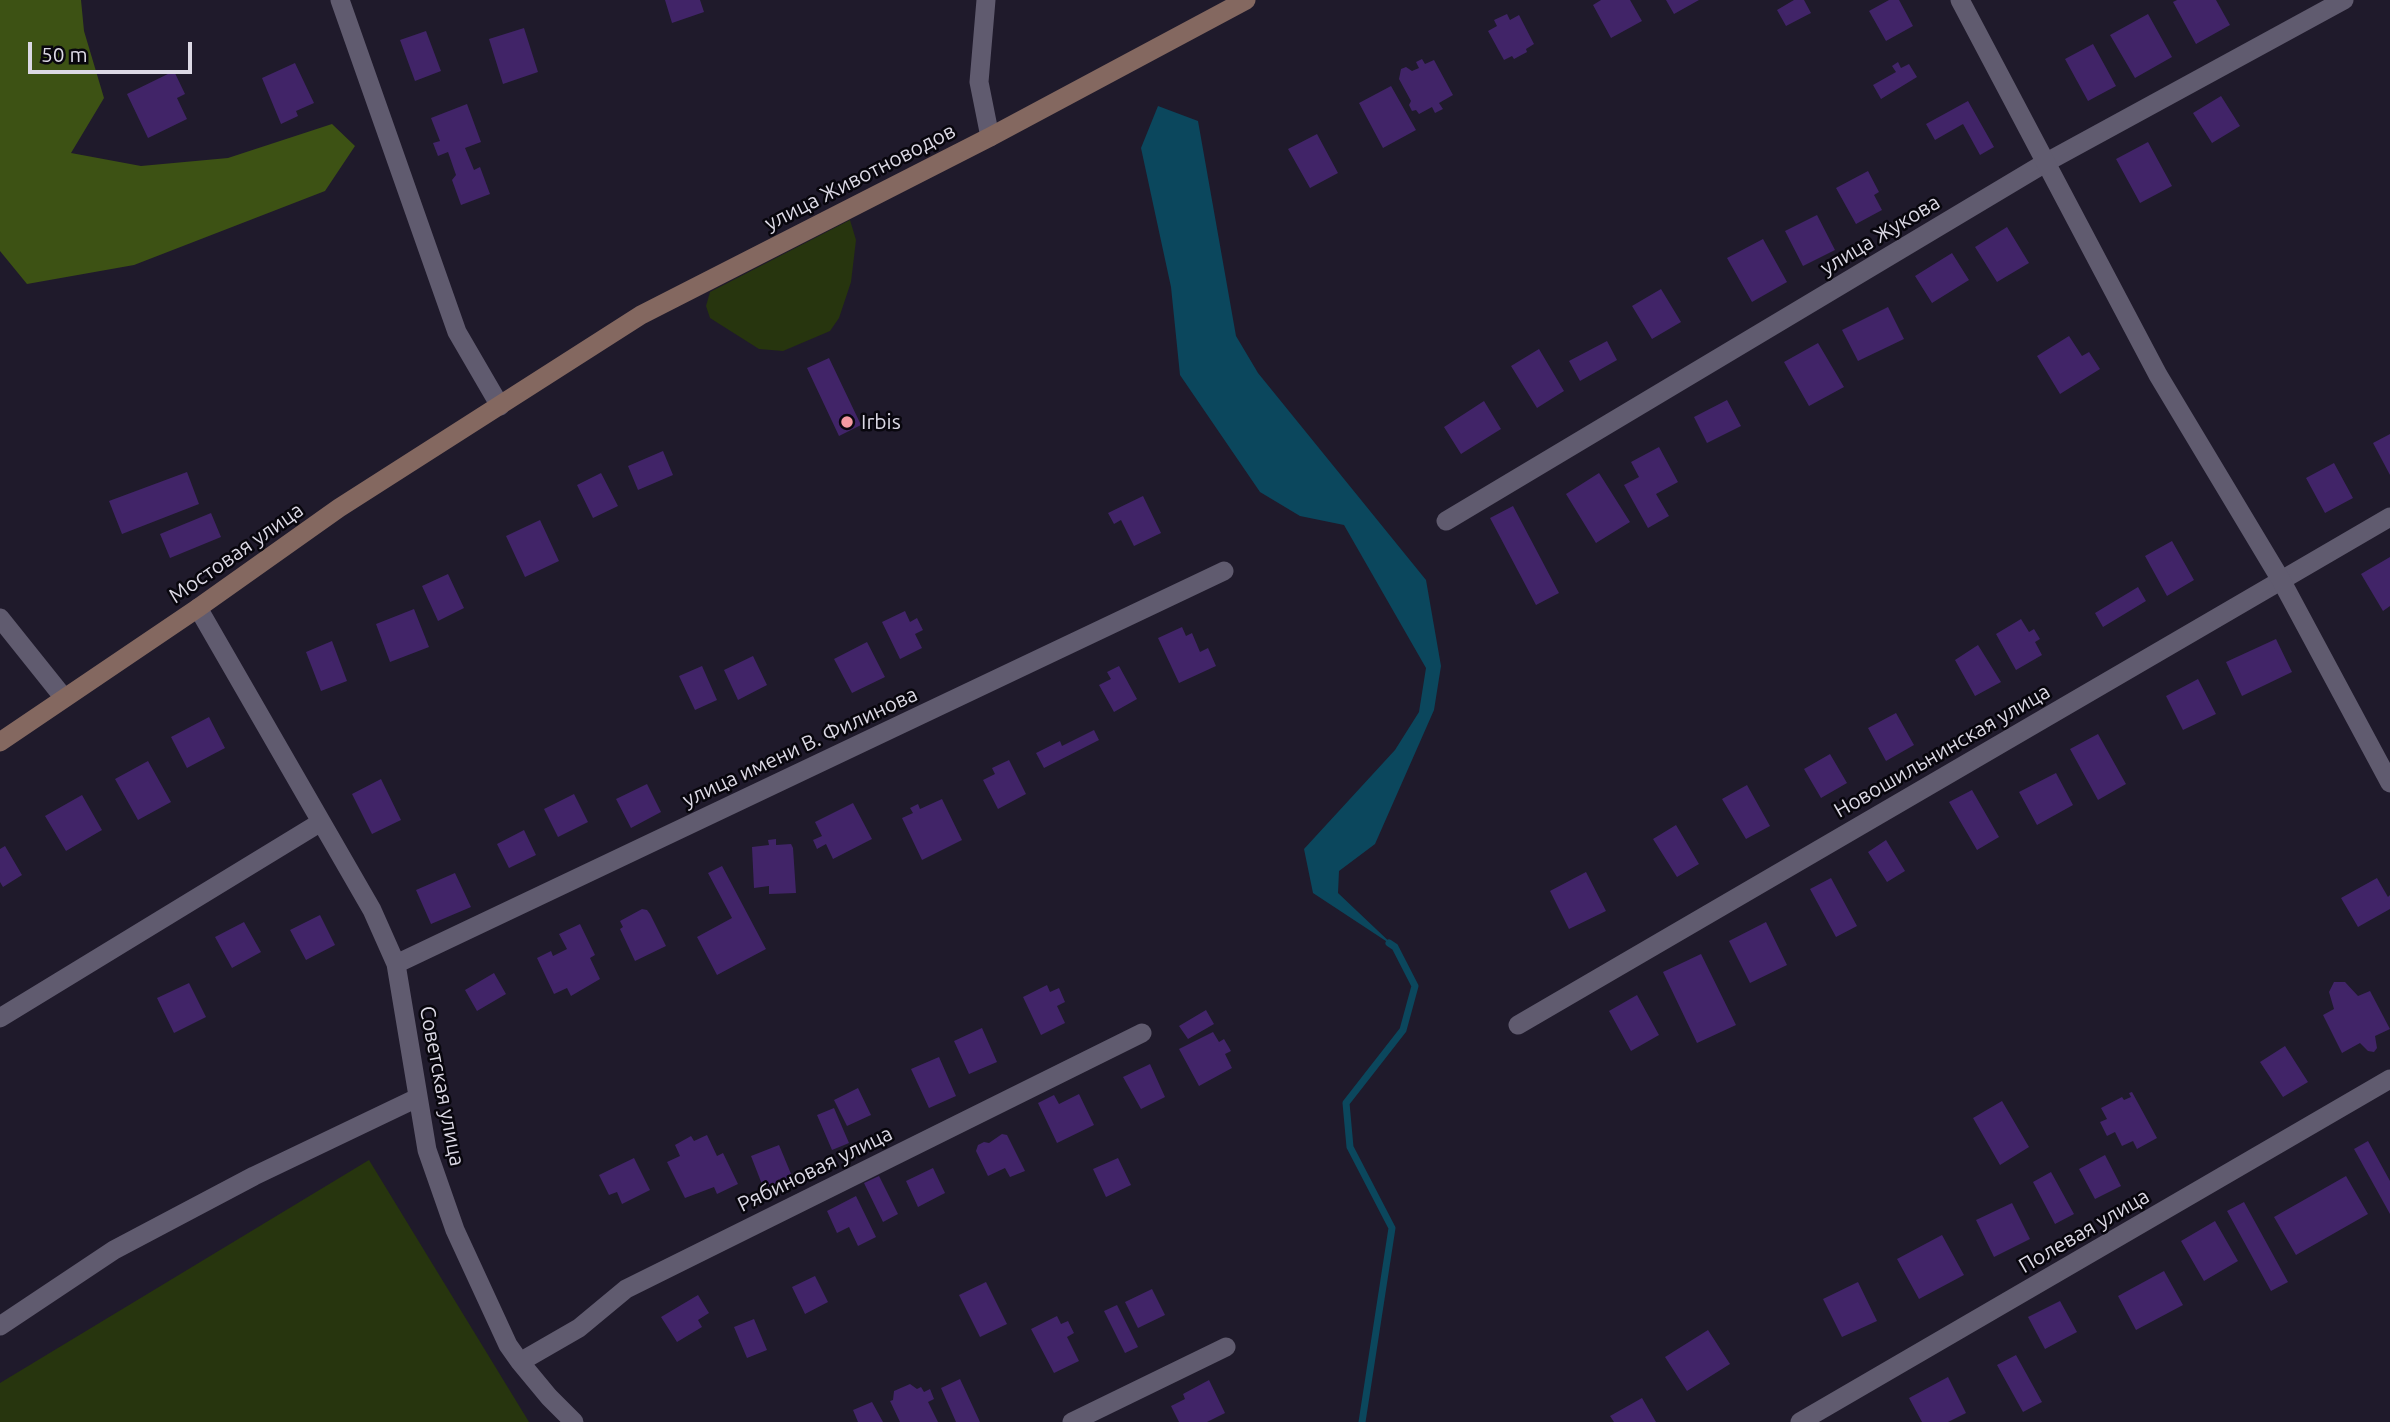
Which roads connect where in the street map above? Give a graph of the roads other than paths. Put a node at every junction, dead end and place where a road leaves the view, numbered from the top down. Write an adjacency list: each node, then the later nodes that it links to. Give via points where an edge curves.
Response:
1 (340, 0): 8 (street, via 457,332)
2 (986, 0): 6 (street, via 979,82)
3 (1246, 0): 6 (main road, улица Животноводов)
4 (1959, 0): 7 (street)
5 (2344, 0): 7 (street, улица Жукова)
6 (990, 136): 8 (main road, улица Животноводов, via 640,315)
7 (2045, 163): 10 (street, улица Жукова); 12 (street, via 2158,374)
8 (500, 406): 13 (main road, Мостовая улица, via 339,508)
9 (2390, 517): 12 (street, Новошильнинская улица)
10 (1446, 521)
11 (1224, 570): 19 (street, улица имени В. Филинова)
12 (2281, 580): 17 (street); 21 (street, Новошильнинская улица)
13 (198, 608): 15 (main road, Мостовая улица); 18 (street, Советская улица)
14 (2, 623): 15 (street)
15 (64, 698): 16 (main road, Мостовая улица)
16 (0, 742)
17 (2390, 783)
18 (321, 822): 19 (street, Советская улица, via 372,910); 20 (street)
19 (396, 964): 24 (street, Советская улица)
20 (0, 1018)
21 (1518, 1025)
22 (1142, 1033): 27 (street, Рябиновая улица, via 625,1289 579,1328)
23 (2390, 1079): 30 (street, Полевая улица)
24 (417, 1098): 25 (street, via 114,1250); 27 (street, Советская улица, via 427,1150 455,1230)
25 (0, 1326)
26 (1226, 1347): 29 (street)
27 (520, 1362): 28 (street, Советская улица)
28 (575, 1422)
29 (1072, 1422)
30 (1800, 1422)

